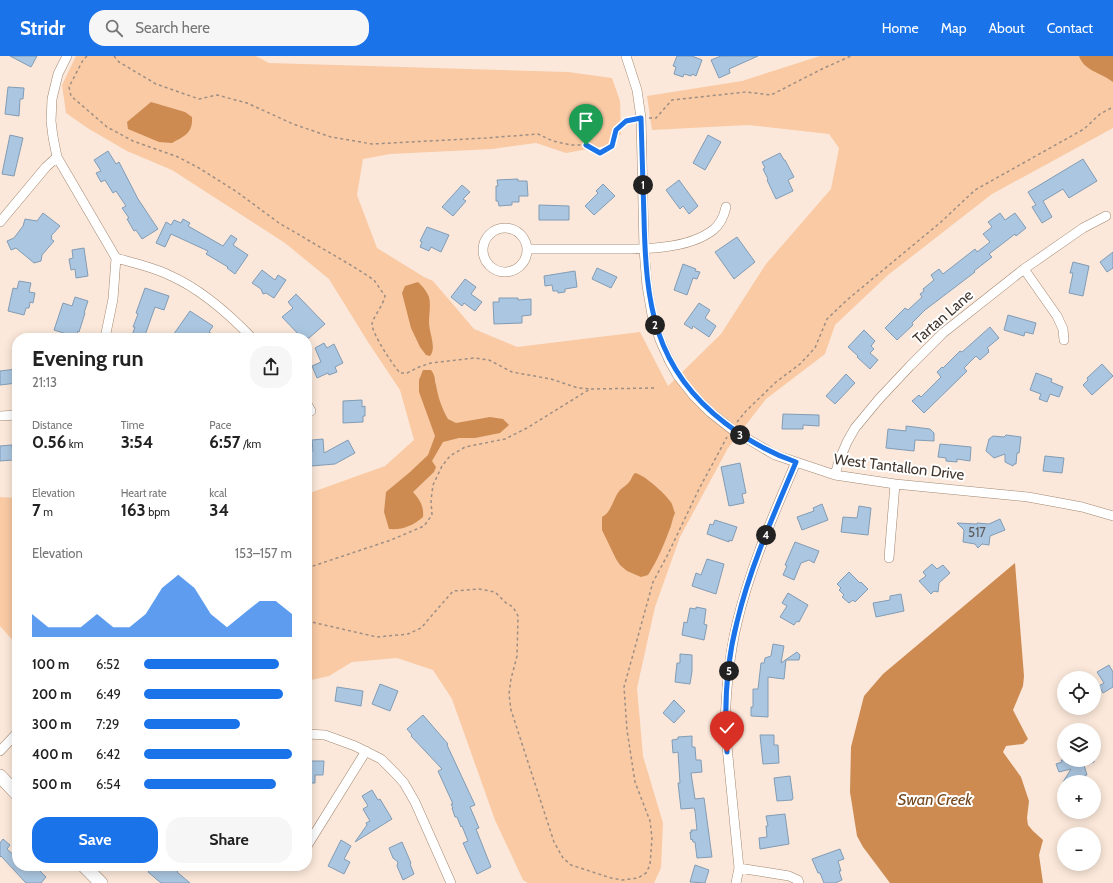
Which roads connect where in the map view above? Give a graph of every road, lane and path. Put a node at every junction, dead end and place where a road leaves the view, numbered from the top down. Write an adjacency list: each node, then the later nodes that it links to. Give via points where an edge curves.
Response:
1 (67, 56): 8 (street, via 58,74 52,99)
2 (87, 56): 20 (path, via 69,87 71,96 107,127 133,141 178,157 199,168 237,192 278,223 374,280 385,296 372,324 374,332 400,373 407,373 431,363 474,358 489,360 512,372)
3 (114, 56): 7 (path, via 119,62 156,84 198,99 217,95 247,103 293,124 331,137 372,144 538,134 553,141 586,145 600,153 612,146 616,130 626,121)
4 (626, 56): 7 (street, West Tantallon Drive, via 637,90)
5 (851, 56): 7 (path, via 770,95 746,92 672,100 656,118)
6 (1113, 107): 23 (path, via 1100,114 1084,129 975,190 827,319 815,348 746,411)
7 (641, 118): 13 (street, West Tantallon Drive)
8 (57, 157): 11 (street); 14 (street)
9 (726, 207): 13 (street, via 724,216 714,230 674,246)
10 (1106, 216): 15 (street, Tartan Lane, via 1083,228)
11 (0, 222)
12 (527, 249): 12 (street, via 520,234 509,228 496,230 490,234 486,240 484,254 491,266 504,272 518,268 523,263); 13 (street)
13 (644, 249): 23 (street, West Tantallon Drive, via 652,315 669,360 693,395)
14 (116, 258): 16 (street, via 113,299); 17 (street, via 171,275 201,293)
15 (1024, 269): 18 (street, via 1057,316 1063,329); 25 (street, Tartan Lane, via 943,333 878,399 847,442)
16 (106, 333)
17 (247, 333)
18 (1064, 340)
19 (656, 388): 20 (path)
20 (590, 389): 29 (path, via 505,439 465,447 450,456 433,485 432,515 424,526)
21 (12, 415): 22 (street)
22 (0, 416)
23 (732, 429): 24 (street, West Tantallon Drive, via 775,455); 30 (path, via 652,582 624,686 627,730 635,782 650,821 652,838 650,865 646,873 638,878 611,878 571,865 563,858 554,842 511,710 511,679 517,656 518,616 513,607 495,592 480,589 453,591 421,628 408,634 377,638)
24 (796, 462): 25 (street, West Tantallon Drive); 38 (street, via 749,580 732,644 725,726)
25 (835, 476): 26 (street, West Tantallon Drive)
26 (895, 484): 27 (street, West Tantallon Drive, via 1028,497 1082,507); 28 (street)
27 (1113, 516)
28 (889, 558)
29 (312, 566)
30 (312, 622)
31 (312, 734): 34 (street, via 325,735)
32 (12, 738): 33 (street)
33 (0, 750)
34 (366, 751): 37 (street); 41 (street, via 381,759 404,783)
35 (0, 776): 36 (street)
36 (12, 789)
37 (312, 838)
38 (739, 868): 42 (street); 43 (street, via 789,876 798,880)
39 (89, 871): 40 (street)
40 (101, 883)
41 (451, 883)
42 (736, 883)
43 (798, 883)

